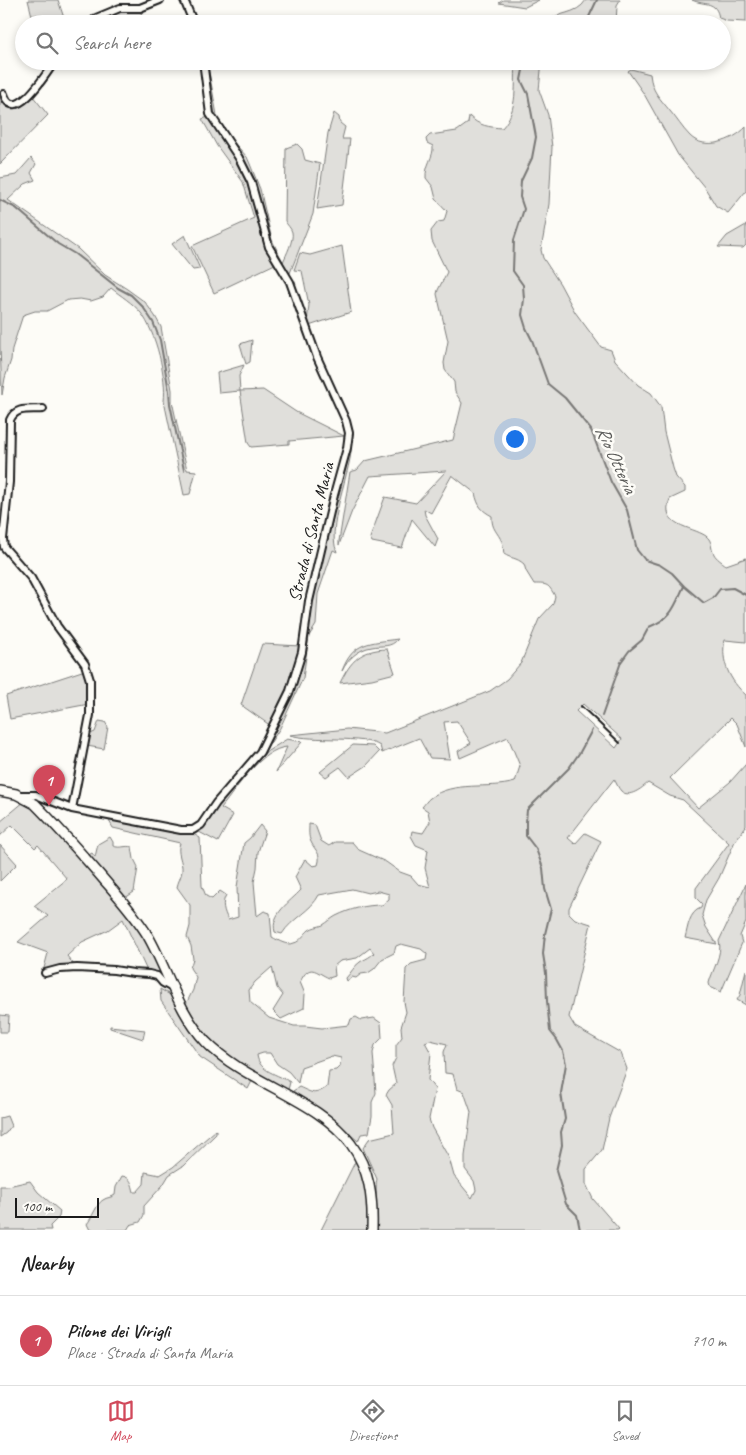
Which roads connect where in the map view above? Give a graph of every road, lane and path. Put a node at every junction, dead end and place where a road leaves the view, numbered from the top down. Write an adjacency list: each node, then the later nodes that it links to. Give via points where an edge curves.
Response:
1 (160, 0): 3 (street, via 140,8 120,8)
2 (184, 0): 4 (street)
3 (103, 15)
4 (190, 15)
5 (49, 70): 7 (street, via 17,104 6,100)
6 (204, 70): 11 (street, Strada di Santa Maria, via 210,114 252,182 270,247 290,282 347,425 347,445 311,593 300,659 290,691 260,752 203,823 193,830)
7 (4, 94)
8 (43, 409): 11 (street, via 19,410 10,420 9,482 3,542 8,553 32,580 52,618 90,676 91,711)
9 (0, 791): 10 (main road)
10 (21, 796): 11 (street, Strada di Santa Maria, via 42,796); 13 (main road, via 35,804 56,825 130,910 154,947)
11 (72, 809)
12 (45, 974): 13 (street, via 68,968 152,974)
13 (172, 988): 14 (main road, via 192,1024 219,1054 328,1121 350,1142 368,1178 373,1208)
14 (372, 1230)

